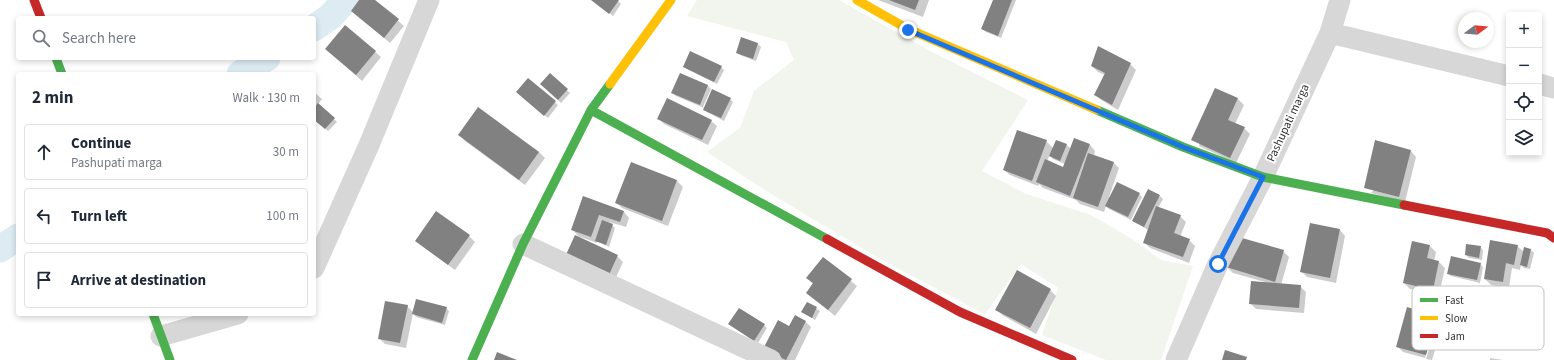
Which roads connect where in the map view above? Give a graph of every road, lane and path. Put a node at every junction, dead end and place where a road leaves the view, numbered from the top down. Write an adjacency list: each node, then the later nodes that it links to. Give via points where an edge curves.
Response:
1 (34, 0): 6 (main road)
2 (429, 0): 17 (street)
3 (671, 0): 13 (main road)
4 (857, 0): 14 (main road, via 908,30 1183,147)
5 (1340, 0): 7 (street, Pashupati marga)
6 (40, 16)
7 (1330, 33): 10 (street); 14 (street, Pashupati marga)
8 (57, 60): 9 (main road)
9 (61, 72)
10 (1506, 75)
11 (1542, 85): 12 (street)
12 (1554, 88)
13 (591, 110): 16 (main road); 24 (main road, via 960,312)
14 (1263, 177): 15 (main road, via 1548,233); 25 (street, Pashupati marga, via 1218,264)
15 (1554, 238)
16 (524, 244): 22 (main road); 23 (street)
17 (316, 264)
18 (154, 316): 20 (main road)
19 (231, 316): 20 (street)
20 (161, 336): 21 (main road)
21 (170, 360)
22 (472, 360)
23 (771, 360)
24 (1072, 360)
25 (1176, 360)

